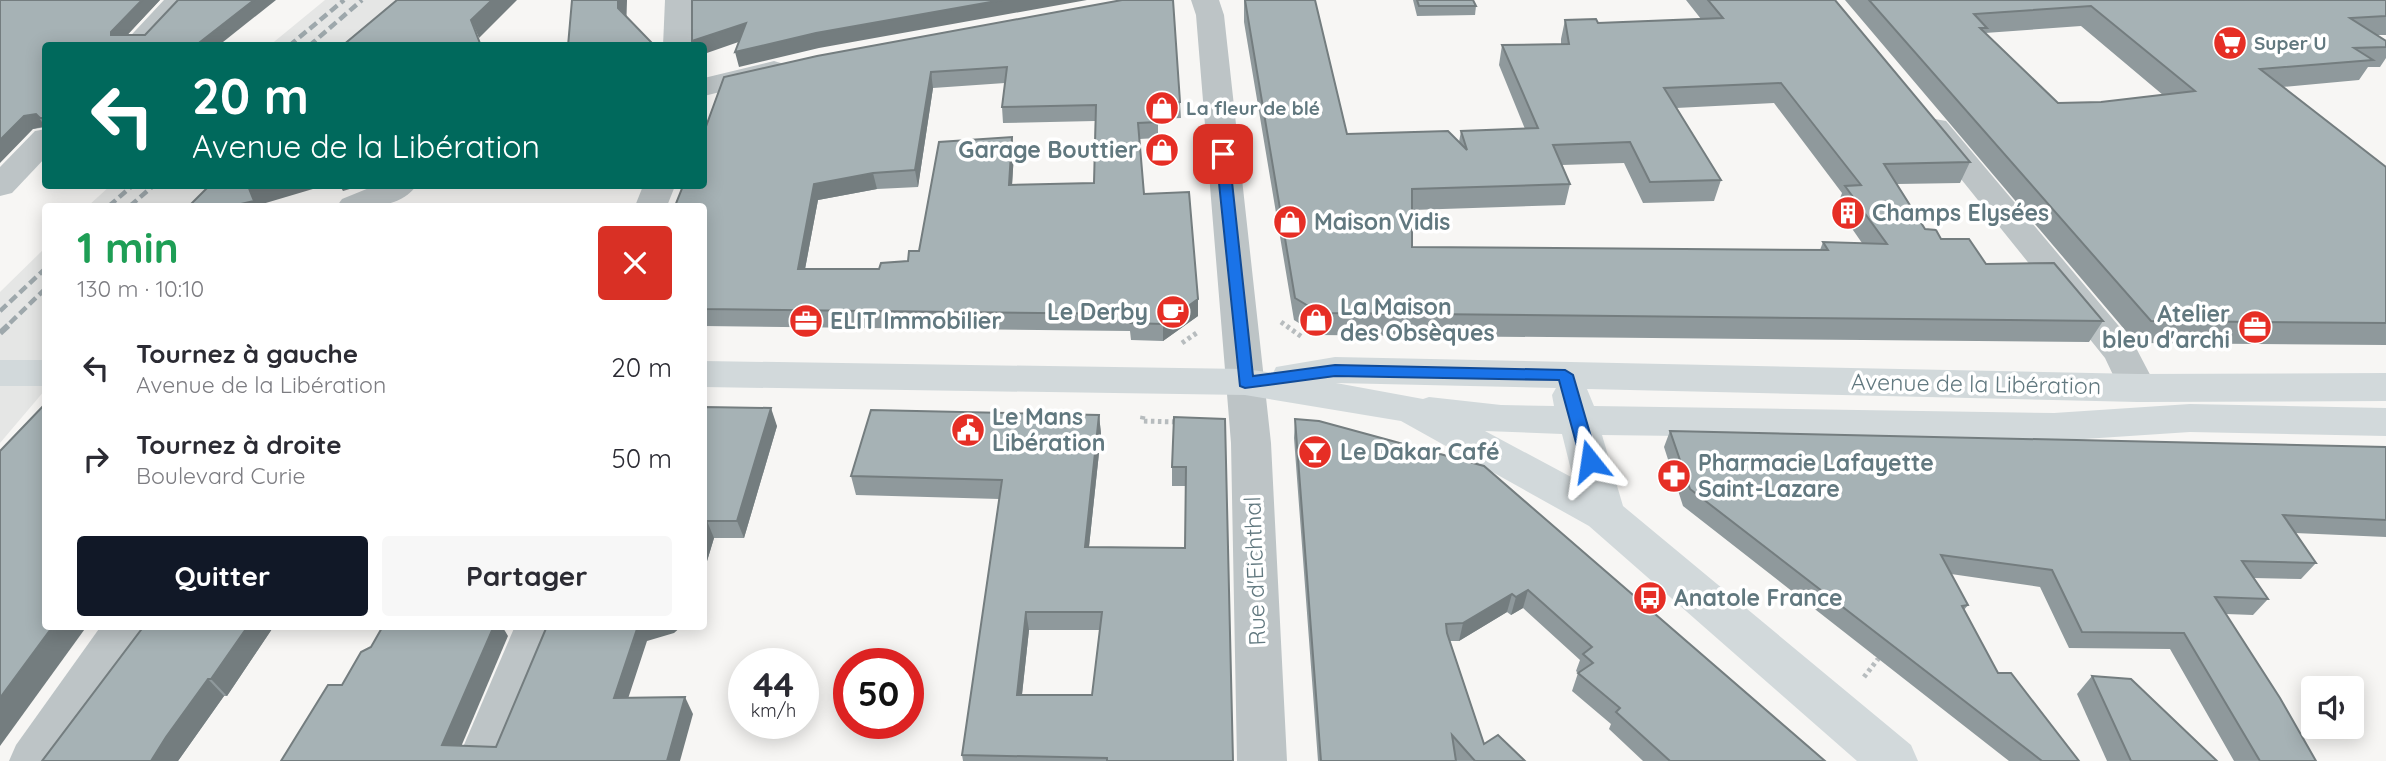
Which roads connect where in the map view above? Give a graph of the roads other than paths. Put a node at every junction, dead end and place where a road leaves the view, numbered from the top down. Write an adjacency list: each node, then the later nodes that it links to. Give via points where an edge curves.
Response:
1 (178, 0): 4 (street)
2 (679, 0): 5 (street)
3 (1205, 0): 17 (street, Rue d'Eichthal)
4 (139, 42)
5 (677, 42)
6 (794, 65): 7 (street)
7 (707, 86)
8 (1916, 105): 19 (street, via 2121,354)
9 (42, 142): 10 (street)
10 (0, 186)
11 (394, 189): 12 (street)
12 (361, 203)
13 (0, 373): 14 (main road)
14 (42, 373)
15 (707, 374): 17 (main road)
16 (1565, 375): 17 (main road, Avenue de la Libération, via 1335,370); 19 (main road, Avenue de la Libération); 21 (main road)
17 (1245, 382): 20 (main road, Avenue de la Libération); 28 (street, Rue d'Eichthal)
18 (2386, 387): 19 (main road, Avenue de la Libération)
19 (2138, 388)
20 (1410, 409): 21 (main road, Avenue de la Libération, via 1501,419); 23 (main road)
21 (1578, 419): 22 (main road, Avenue de la Libération, via 2054,427 2190,418); 23 (main road)
22 (2386, 422)
23 (1604, 514): 29 (main road)
24 (124, 630): 26 (street)
25 (536, 630): 27 (street)
26 (34, 761)
27 (482, 761)
28 (1262, 761)
29 (1893, 761)

